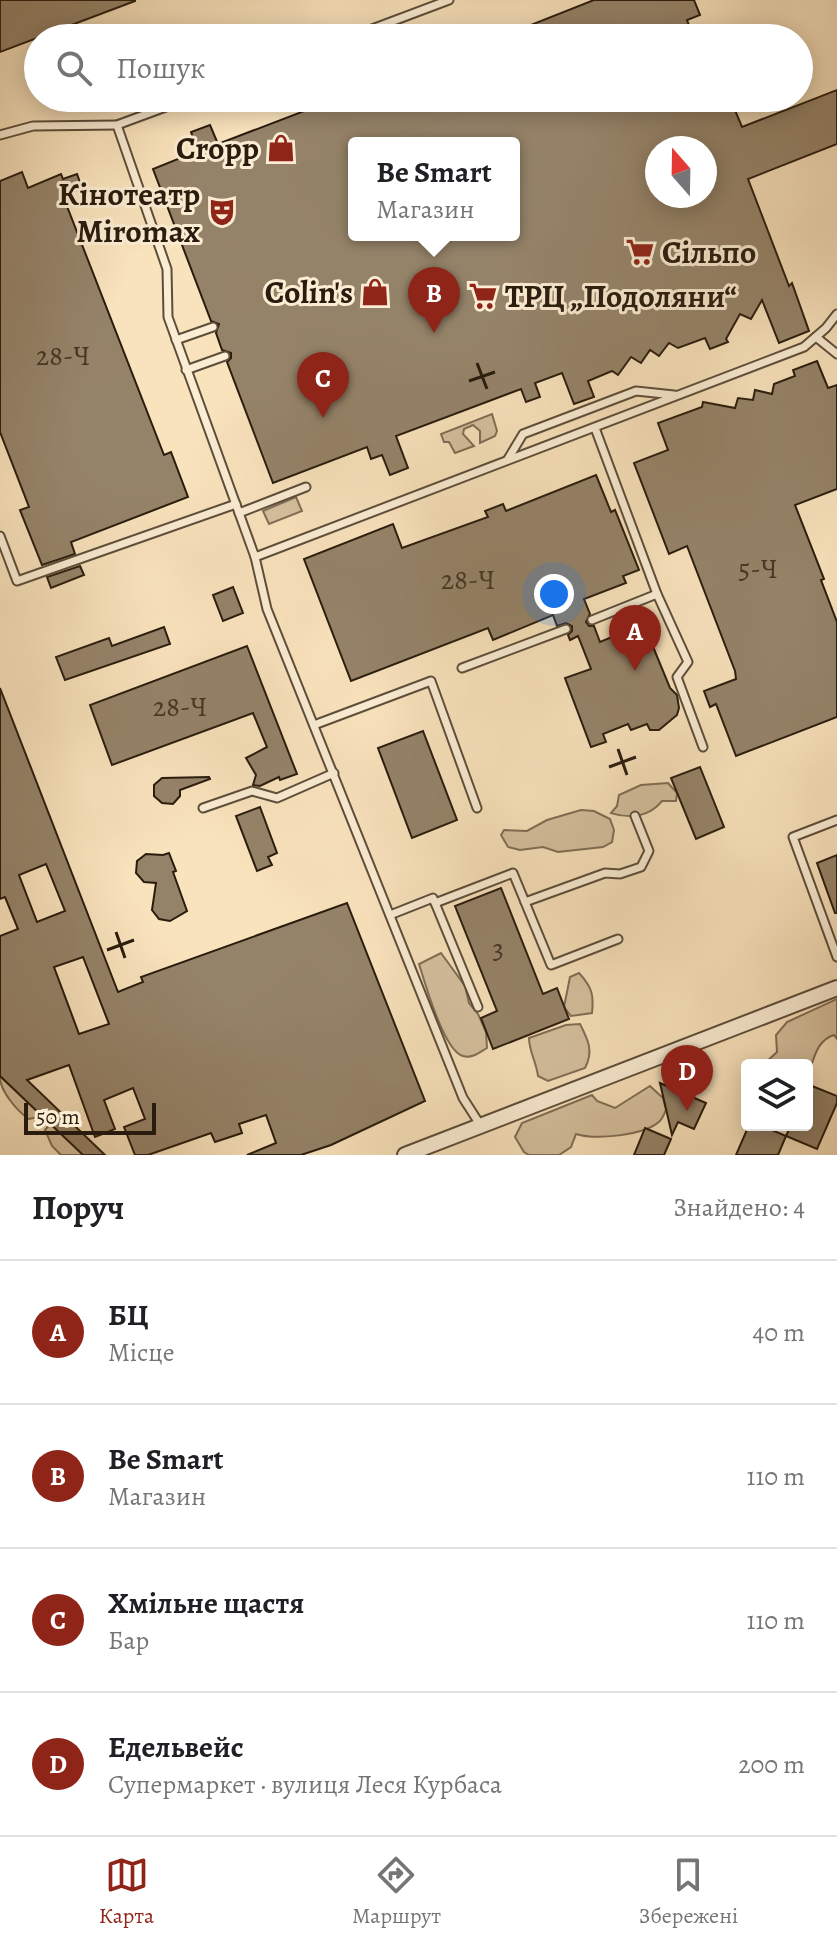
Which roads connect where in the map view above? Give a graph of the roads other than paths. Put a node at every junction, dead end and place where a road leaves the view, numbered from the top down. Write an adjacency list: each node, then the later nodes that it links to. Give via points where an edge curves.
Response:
1 (449, 0): 2 (lane)
2 (385, 24)
3 (152, 112): 4 (lane)
4 (117, 125): 5 (lane, via 33,126); 9 (lane, via 167,269 168,317)
5 (0, 135)
6 (837, 314): 8 (lane)
7 (213, 327): 9 (lane)
8 (816, 337): 10 (lane); 13 (lane, via 804,347)
9 (176, 340): 12 (lane)
10 (837, 354)
11 (225, 356): 12 (lane)
12 (186, 370): 17 (lane)
13 (676, 396): 14 (lane); 15 (lane, via 636,391 523,434)
14 (595, 428): 15 (lane); 20 (lane)
15 (508, 460): 19 (lane)
16 (306, 487): 17 (lane)
17 (238, 508): 18 (lane, via 17,581); 19 (lane)
18 (0, 536)
19 (255, 557): 24 (lane, via 267,609)
20 (657, 594): 21 (lane); 25 (lane, via 688,662 677,677)
21 (592, 620)
22 (566, 629): 23 (lane)
23 (462, 668)
24 (314, 725): 26 (lane); 28 (lane, via 431,681)
25 (703, 747)
26 (334, 773): 27 (lane, via 277,798 252,791); 33 (lane)
27 (203, 808)
28 (477, 808)
29 (635, 816): 31 (lane, via 649,851 641,867 605,873)
30 (837, 820): 35 (lane, via 793,837)
31 (525, 902): 32 (lane, via 513,873); 34 (lane, via 551,965)
32 (435, 903): 33 (lane, via 433,898); 37 (lane)
33 (390, 915): 38 (lane, via 463,1098)
34 (618, 939)
35 (837, 957)
36 (837, 988): 38 (street)
37 (478, 1007)
38 (481, 1126): 39 (street)
39 (405, 1155)

